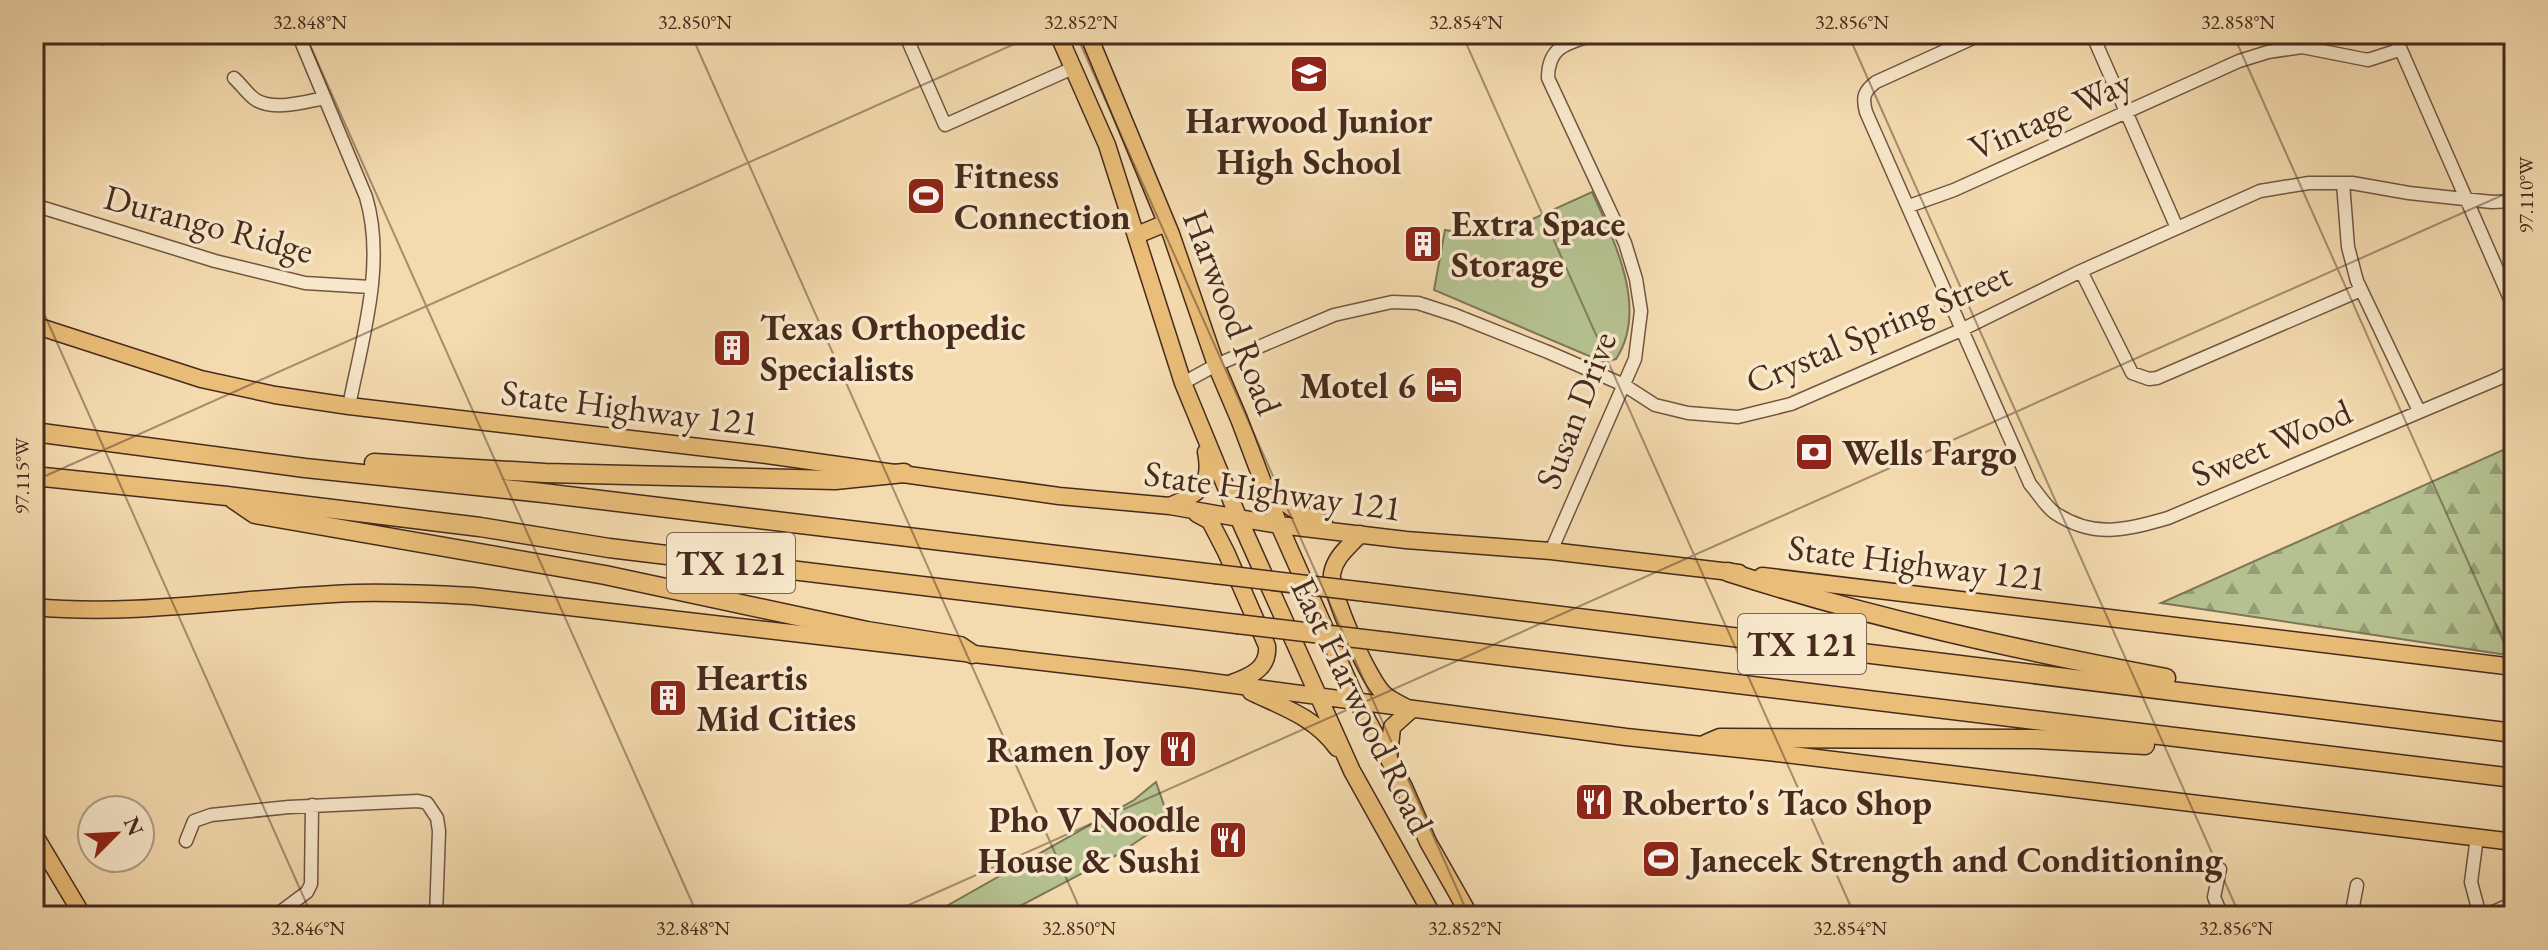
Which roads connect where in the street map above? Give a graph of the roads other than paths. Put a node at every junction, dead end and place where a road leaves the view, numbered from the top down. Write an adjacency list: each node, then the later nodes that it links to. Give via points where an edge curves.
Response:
1 (298, 34): 13 (street)
2 (905, 34): 11 (street, via 945,125)
3 (1058, 34): 11 (main road, Harwood Road)
4 (1088, 34): 10 (main road, Harwood Road)
5 (1596, 34): 32 (street, Susan Drive, via 1553,53 1548,78 1625,243 1636,279 1641,311 1635,359)
6 (1982, 34): 19 (street, via 1866,89 1866,112)
7 (2092, 34): 14 (street)
8 (2394, 34): 9 (street)
9 (2399, 50): 14 (street, Vintage Way, via 2368,60 2302,47 2268,52); 16 (street)
10 (1098, 58): 11 (main road); 20 (main road, Harwood Road)
11 (1073, 68): 22 (main road, Harwood Road, via 1107,145)
12 (234, 78): 13 (street, via 251,97 270,104)
13 (325, 98): 24 (street, via 374,222)
14 (2127, 112): 19 (street, Vintage Way); 21 (street)
15 (2343, 183): 16 (street, Crystal Spring Street); 21 (street, Crystal Spring Street, via 2260,191); 25 (street, via 2348,247)
16 (2466, 198): 17 (street, Crystal Spring Street); 26 (street)
17 (2514, 201)
18 (34, 205): 24 (street, Durango Ridge, via 305,283)
19 (1909, 206): 28 (street)
20 (1166, 223): 22 (main road); 29 (main road, Harwood Road)
21 (2177, 228): 23 (street, Crystal Spring Street)
22 (1137, 235): 31 (main road, Harwood Road)
23 (2081, 271): 25 (street, via 2132,373 2149,379); 28 (street, Crystal Spring Street)
24 (370, 287): 33 (street)
25 (2361, 290): 34 (street)
26 (2514, 308)
27 (34, 325): 33 (main road, State Highway 121, via 201,379)
28 (1961, 330): 32 (street, Crystal Spring Street, via 1791,404 1738,417 1655,405); 34 (street, Sweet Wood, via 2030,484 2049,507 2104,532 2168,518)
29 (1216, 365): 31 (street, Crystal Spring Street); 32 (street, Crystal Spring Street, via 1334,315 1392,302 1418,303); 40 (main road, Harwood Road)
30 (2514, 370): 34 (street, Sweet Wood)
31 (1183, 383): 36 (main road, Harwood Road)
32 (1624, 385): 46 (street, Susan Drive)
33 (349, 406): 38 (main road, State Highway 121)
34 (2419, 411)
35 (34, 432): 37 (highway, TX 121)
36 (1203, 432): 42 (main road, via 1209,468 1205,482 1195,494); 43 (main road, Harwood Road)
37 (305, 468): 38 (highway, via 330,459 433,468 835,480); 53 (highway, TX 121, bridge)
38 (904, 473): 42 (main road, State Highway 121)
39 (34, 476): 41 (highway, TX 121)
40 (1264, 484): 44 (main road, Harwood Road); 45 (main road, via 1305,518)
41 (227, 496): 49 (highway, via 255,514 605,575 960,646); 58 (highway, TX 121, bridge, via 609,548)
42 (1170, 506): 43 (main road, State Highway 121); 51 (main road, via 1210,521 1267,646 1263,665)
43 (1239, 519): 44 (main road, State Highway 121); 52 (main road, East Harwood Road)
44 (1279, 525): 45 (main road, State Highway 121); 54 (main road, East Harwood Road)
45 (1360, 534): 46 (main road, State Highway 121); 55 (main road, via 1336,561 1332,577 1337,603 1383,694)
46 (1551, 551): 47 (main road, State Highway 121)
47 (1728, 572): 50 (main road, State Highway 121); 53 (highway, via 2020,650 2200,684)
48 (34, 607): 49 (main road, via 108,610 356,593 459,595)
49 (972, 654): 51 (main road)
50 (2514, 667)
51 (1231, 684): 52 (main road); 60 (main road, via 1304,717 1328,735)
52 (1319, 696): 54 (main road); 60 (main road, East Harwood Road)
53 (2238, 698): 56 (highway, TX 121)
54 (1357, 701): 55 (main road); 59 (main road, East Harwood Road)
55 (1411, 710): 57 (main road); 59 (main road, via 1392,727)
56 (2514, 733)
57 (1706, 744): 58 (highway, via 1720,738); 64 (main road)
58 (2216, 744): 61 (highway, TX 121)
59 (1389, 757): 70 (main road, East Harwood Road)
60 (1352, 771): 74 (main road, East Harwood Road)
61 (2514, 778)
62 (312, 805): 65 (street, via 211,815 194,821); 72 (street, via 311,884); 73 (street, via 427,803 439,831)
63 (34, 834): 71 (main road)
64 (2477, 837): 66 (main road); 77 (street, via 2471,882)
65 (186, 841)
66 (2514, 842)
67 (2220, 869): 75 (street, via 2214,897)
68 (2357, 885): 76 (street)
69 (2514, 903): 77 (street)
70 (1465, 913)
71 (83, 916)
72 (275, 916)
73 (436, 916)
74 (1433, 916)
75 (2222, 916)
76 (2355, 916)
77 (2482, 916)

